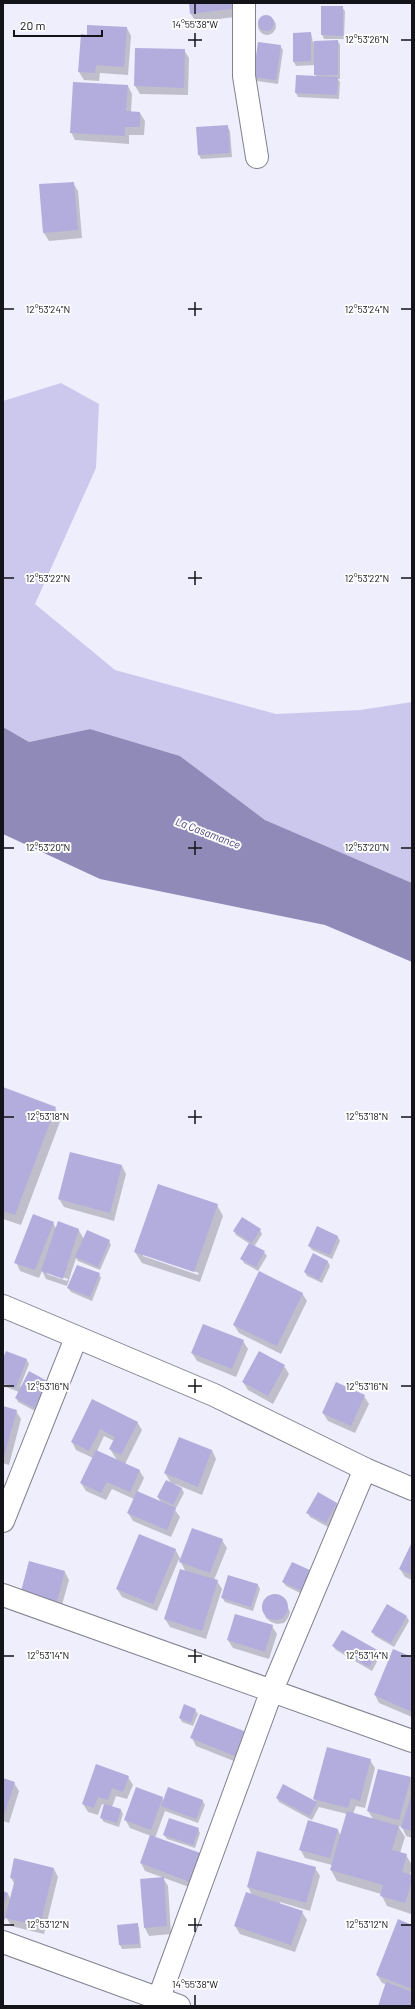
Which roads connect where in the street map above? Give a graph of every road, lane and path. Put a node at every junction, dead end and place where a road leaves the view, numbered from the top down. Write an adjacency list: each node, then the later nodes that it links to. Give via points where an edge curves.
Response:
1 (244, 3): 2 (street, via 244,76)
2 (258, 157)
3 (3, 1306): 4 (street)
4 (76, 1338): 5 (street, via 214,1395); 7 (street)
5 (365, 1469): 6 (street); 9 (street)
6 (412, 1489)
7 (3, 1521)
8 (3, 1595): 9 (street)
9 (272, 1690): 10 (street); 12 (street)
10 (412, 1741)
11 (3, 1942): 12 (street)
12 (157, 2002): 13 (street)
13 (179, 2006)

